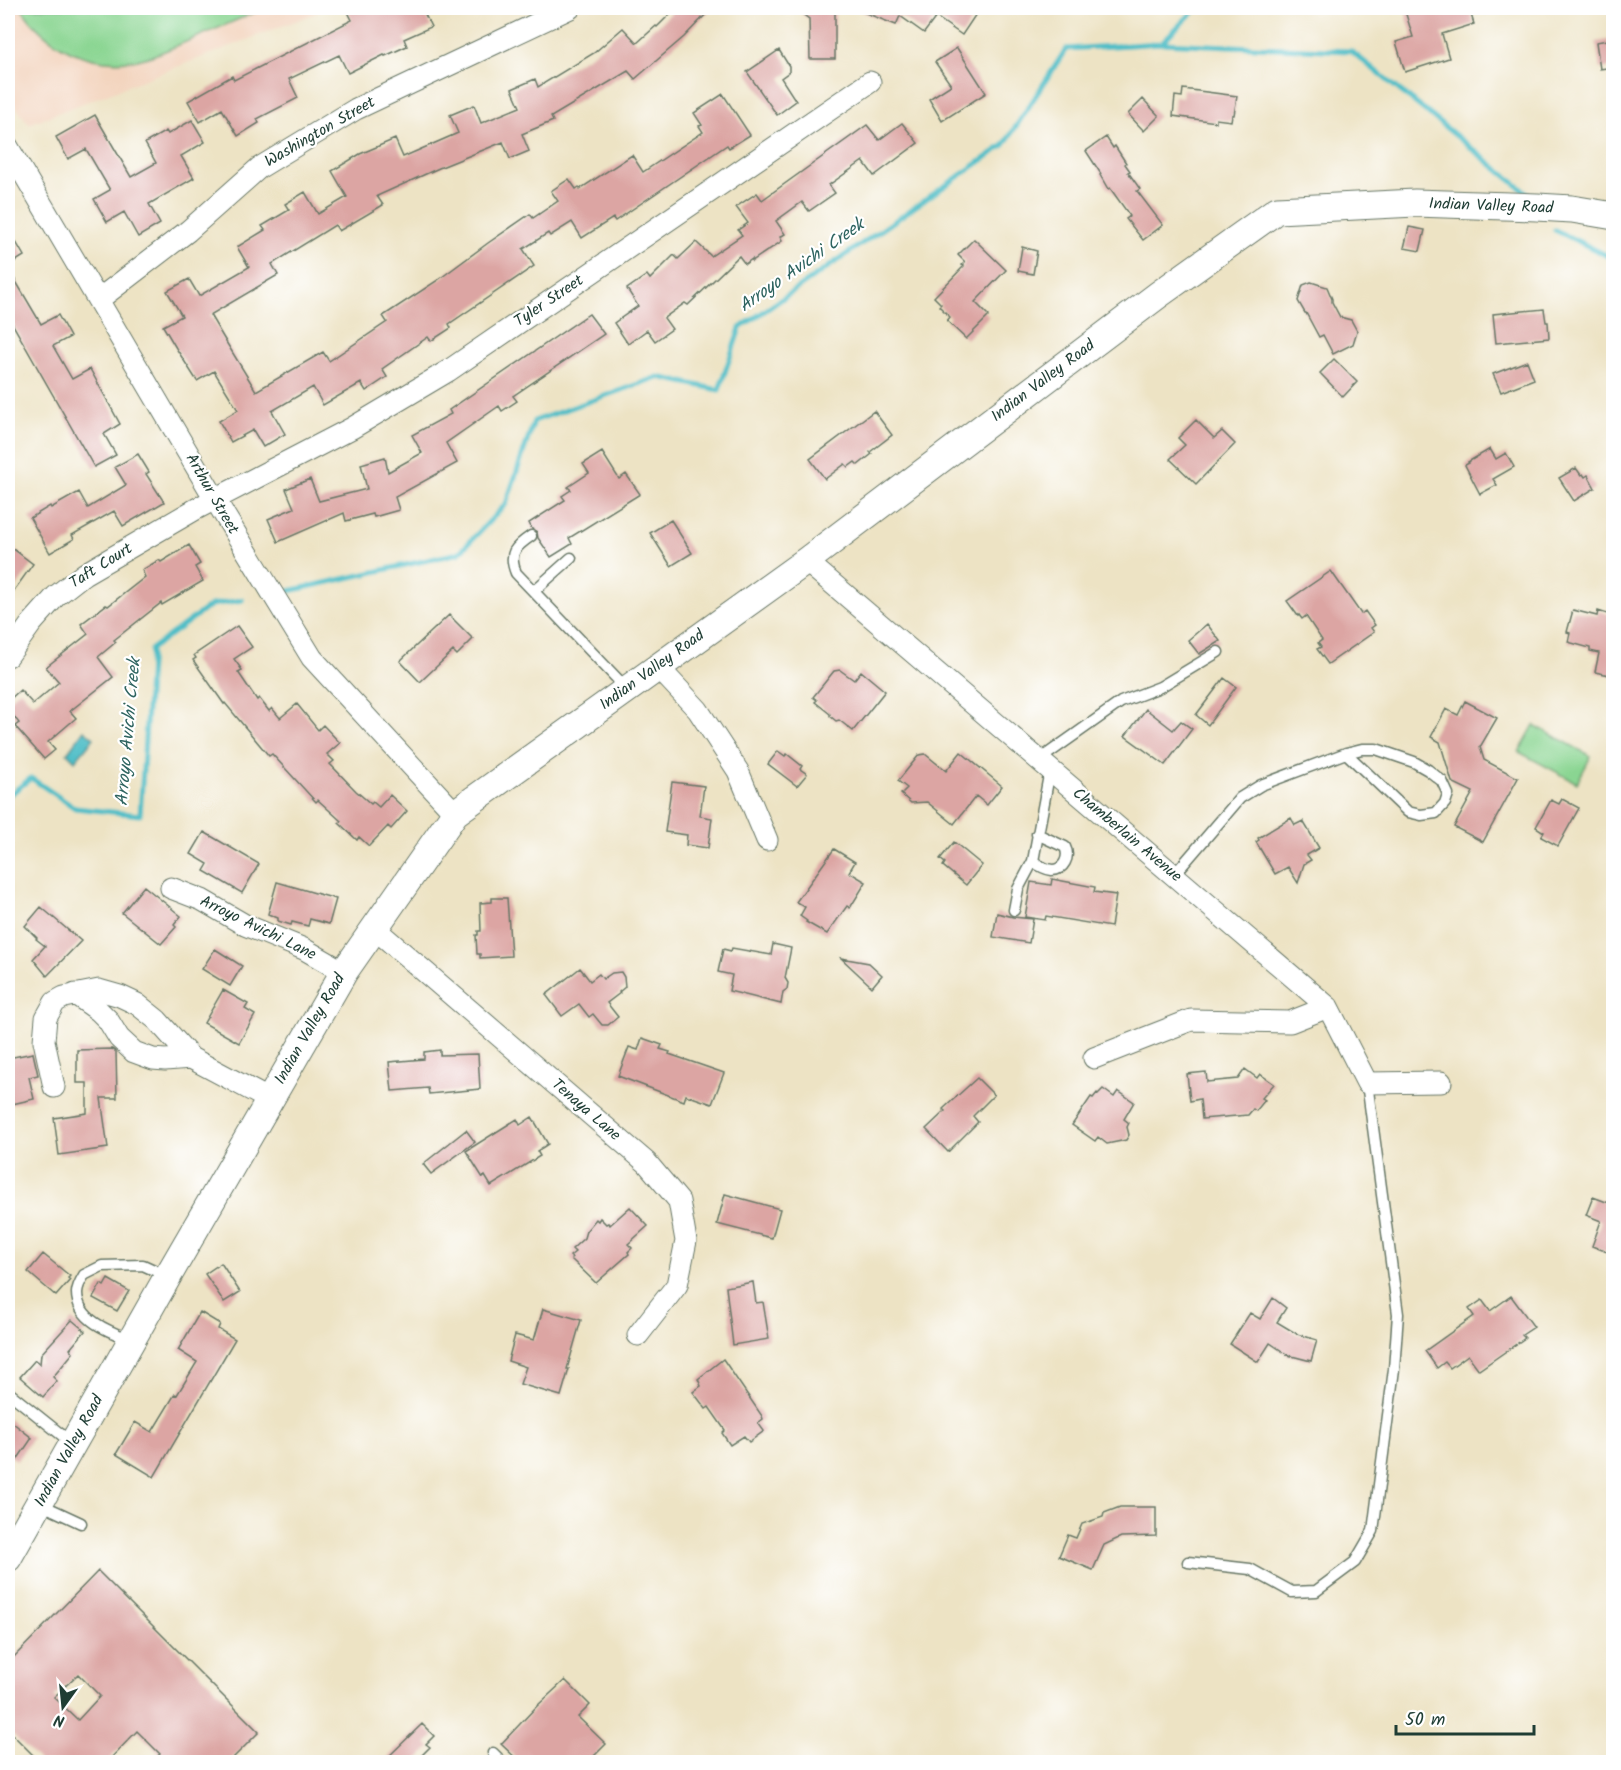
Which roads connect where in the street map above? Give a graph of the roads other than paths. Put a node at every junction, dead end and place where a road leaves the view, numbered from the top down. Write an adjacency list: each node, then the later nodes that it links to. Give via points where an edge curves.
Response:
1 (570, 8): 5 (street, Washington Street, via 356,109 259,168 188,231)
2 (870, 82): 6 (street, Tyler Street, via 448,371 352,428)
3 (8, 147): 5 (street, Arthur Street)
4 (1614, 216): 9 (street, Indian Valley Road, via 1572,209 1415,203 1277,210)
5 (98, 300): 6 (street, Arthur Street)
6 (215, 499): 12 (street, Taft Court, via 84,574 50,603); 17 (street, Arthur Street, via 312,658)
7 (531, 536): 10 (lane, via 513,553 512,563 516,573)
8 (571, 558): 10 (lane)
9 (806, 561): 13 (street, Indian Valley Road); 16 (street, Chamberlain Avenue)
10 (534, 591): 14 (lane)
11 (1218, 652): 16 (lane, via 1160,687 1120,702)
12 (8, 656)
13 (657, 666): 14 (street, Indian Valley Road); 19 (street, via 698,710 738,771)
14 (626, 689): 17 (street, Indian Valley Road)
15 (1346, 753): 15 (lane, via 1376,749 1414,762 1442,781 1448,794 1445,803 1436,813 1408,812); 21 (lane, via 1261,785 1240,798)
16 (1045, 765): 18 (lane); 21 (street, Chamberlain Avenue)
17 (455, 813): 24 (street, Indian Valley Road)
18 (1037, 834): 20 (lane); 20 (lane, via 1065,847 1068,853 1061,867 1053,870)
19 (767, 840)
20 (1033, 861): 23 (lane, via 1018,889)
21 (1174, 875): 27 (street, Chamberlain Avenue)
22 (171, 888): 25 (street, Arroyo Avichi Lane, via 304,949)
23 (1014, 909)
24 (374, 927): 25 (street, Indian Valley Road); 35 (street, Tenaya Lane, via 647,1163 679,1201 686,1241 677,1285)
25 (344, 972): 33 (street, Indian Valley Road)
26 (75, 994): 28 (street, via 99,990 129,999 157,1020); 28 (street, via 99,1011 134,1052 159,1060); 32 (street, via 56,1002 46,1018 44,1041)
27 (1328, 1007): 29 (street, via 1290,1022 1191,1020); 31 (street, Chamberlain Avenue)
28 (191, 1058): 33 (street)
29 (1094, 1058)
30 (1441, 1082): 31 (street)
31 (1367, 1083): 42 (lane, via 1398,1314 1374,1531 1355,1562 1316,1591 1292,1592 1250,1569)
32 (54, 1087)
33 (270, 1100): 34 (street, Indian Valley Road)
34 (168, 1276): 36 (street, Indian Valley Road); 36 (lane, via 144,1265 102,1266 84,1275 77,1290 79,1306 110,1333)
35 (638, 1335)
36 (131, 1340): 38 (street, Indian Valley Road)
37 (8, 1392): 38 (lane)
38 (73, 1444): 39 (street, Indian Valley Road)
39 (39, 1504): 40 (lane); 41 (street, Indian Valley Road)
40 (81, 1522)
41 (8, 1558)
42 (1188, 1562)
43 (493, 1753): 44 (lane)
44 (502, 1762)

